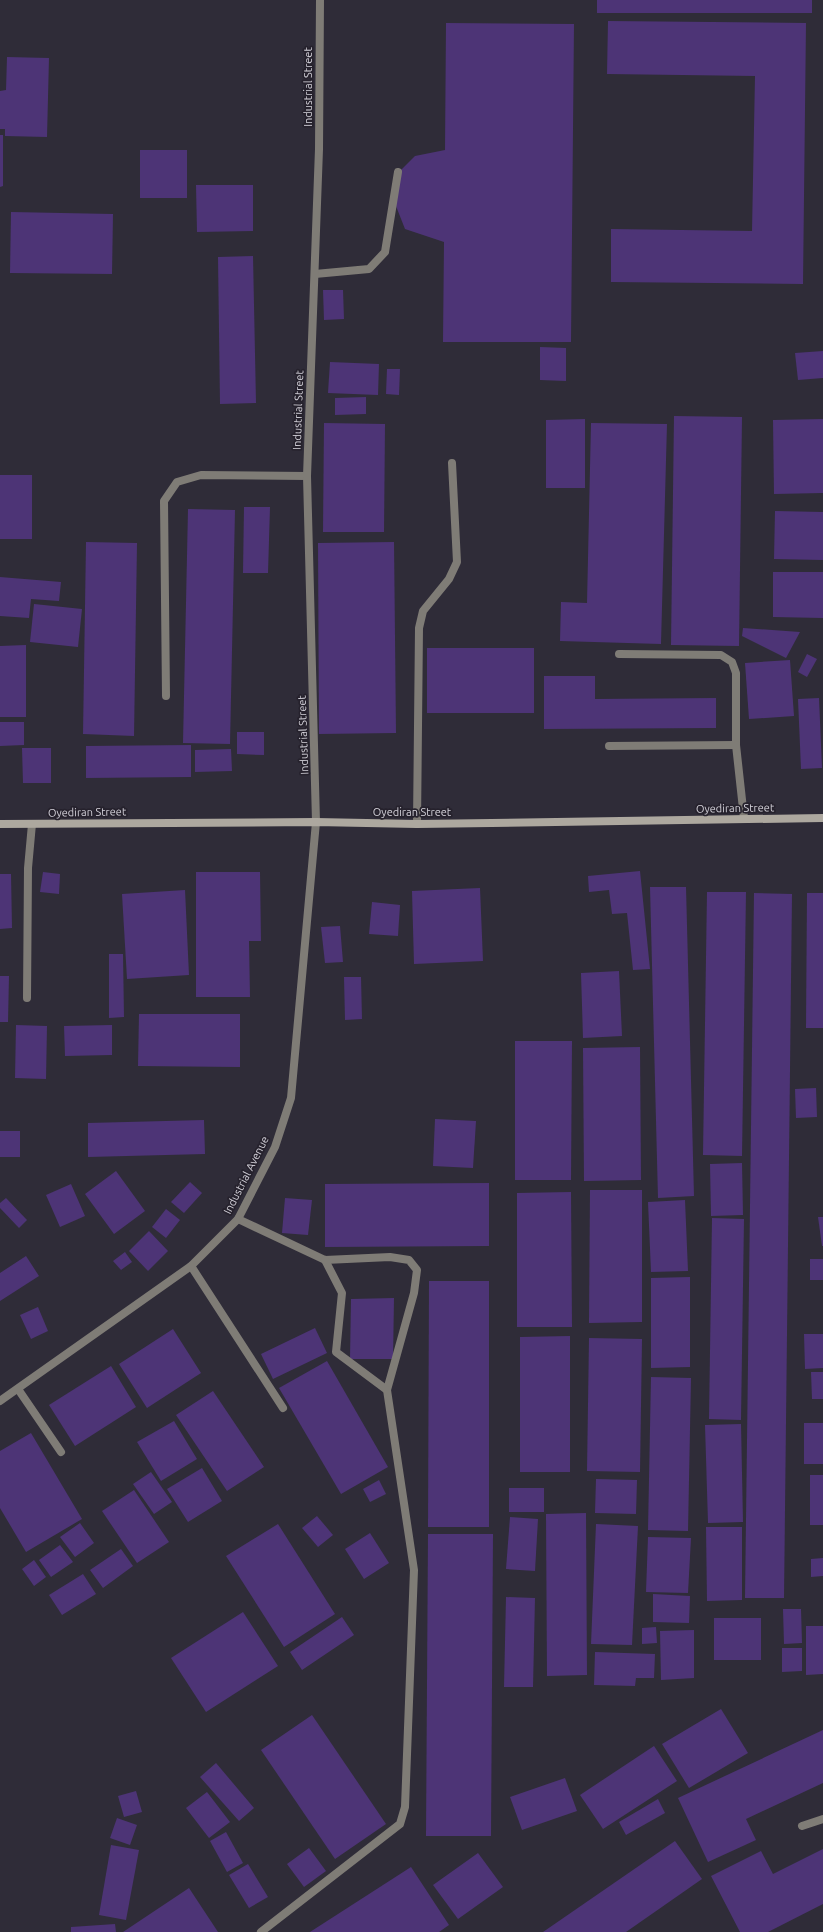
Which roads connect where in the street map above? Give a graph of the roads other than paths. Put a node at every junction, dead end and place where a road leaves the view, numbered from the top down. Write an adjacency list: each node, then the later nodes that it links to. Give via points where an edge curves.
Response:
1 (320, 0): 3 (street, Industrial Street)
2 (398, 172): 3 (street, via 385,252 369,270)
3 (315, 274): 5 (street, Industrial Street)
4 (452, 462): 15 (street, via 457,562 449,580 423,611 419,628)
5 (306, 476): 7 (street, via 201,475 177,482 164,501); 12 (street, Industrial Street)
6 (619, 654): 8 (street, via 721,656 732,662 736,672)
7 (166, 696)
8 (736, 745): 9 (street); 10 (street)
9 (609, 746)
10 (744, 818): 11 (street, Oyediran Street); 15 (street, Oyediran Street)
11 (823, 818)
12 (316, 822): 14 (street, Oyediran Street); 15 (street, Oyediran Street); 17 (street, Industrial Avenue, via 291,1098 275,1147)
13 (0, 824): 14 (street, Oyediran Street)
14 (32, 824): 16 (street, via 28,868)
15 (417, 824)
16 (27, 998)
17 (238, 1219): 18 (street); 19 (street, Industrial Avenue)
18 (325, 1260): 21 (street, via 342,1293 336,1352); 21 (street, via 390,1257 409,1260 417,1270 414,1293)
19 (191, 1266): 20 (street, Industrial Avenue); 23 (street)
20 (18, 1389): 22 (street, Industrial Avenue); 24 (street)
21 (387, 1390): 27 (street, via 414,1570 405,1807 400,1824)
22 (0, 1401)
23 (283, 1408)
24 (61, 1452)
25 (823, 1819): 26 (street)
26 (802, 1826)
27 (262, 1932)

